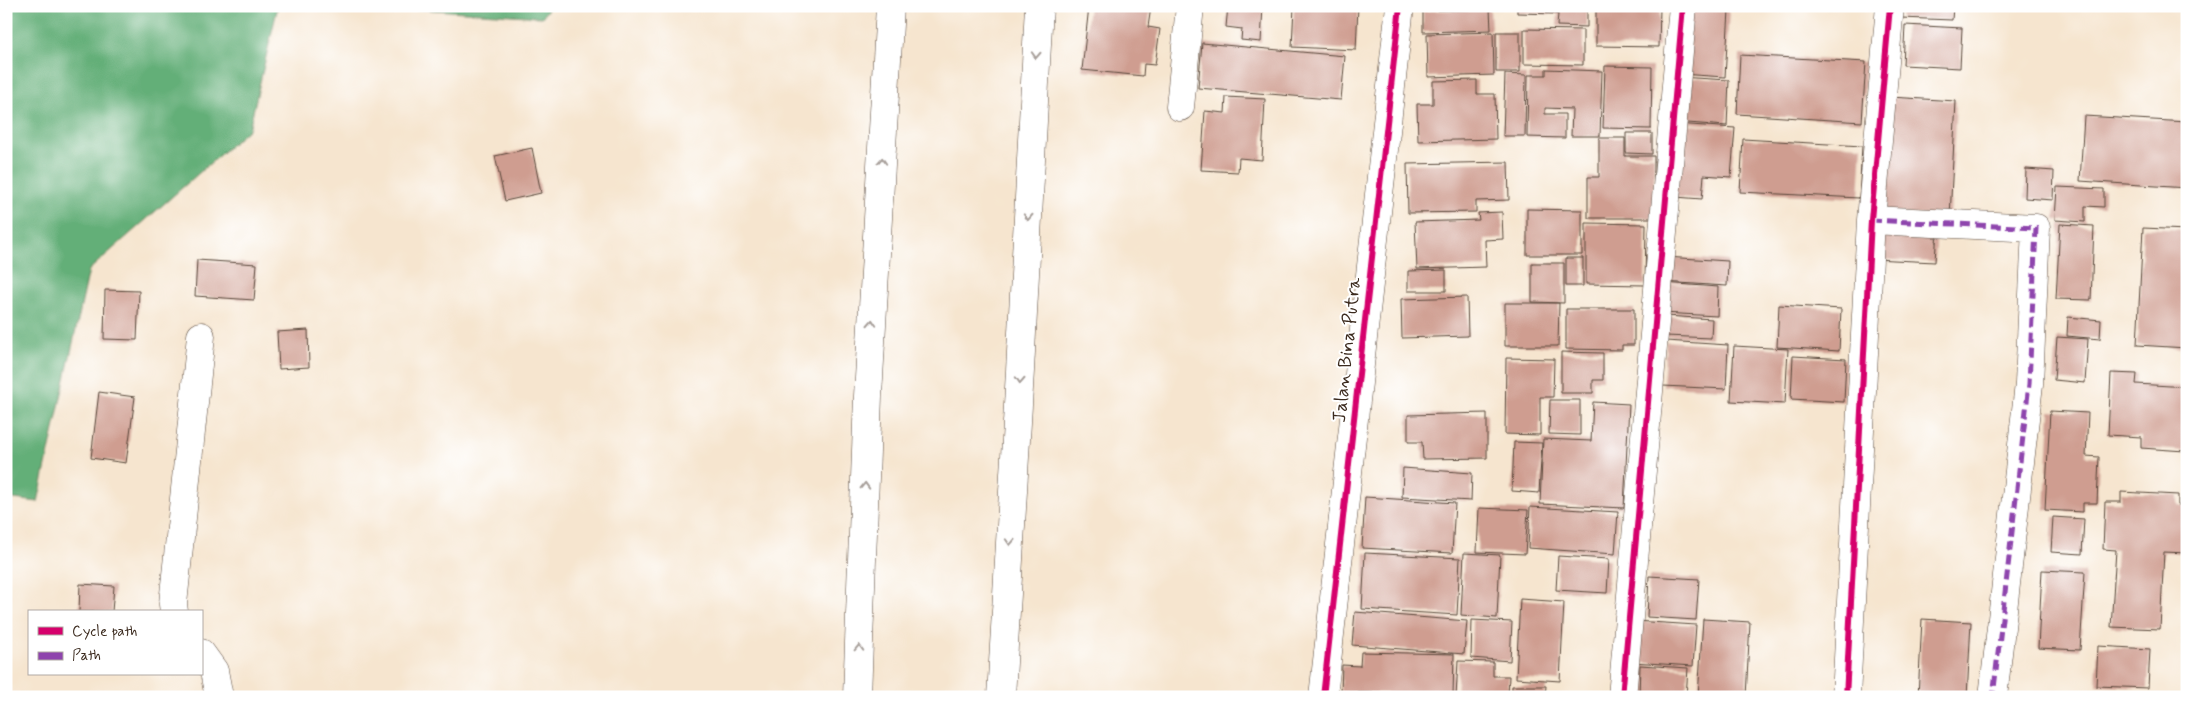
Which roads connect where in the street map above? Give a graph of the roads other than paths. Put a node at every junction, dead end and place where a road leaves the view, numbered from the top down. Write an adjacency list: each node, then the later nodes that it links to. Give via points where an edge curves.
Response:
1 (890, 6): 13 (street, one-way to 1, via 868,396)
2 (1039, 6): 14 (street, one-way to 14)
3 (1190, 6): 7 (street)
4 (1400, 6): 15 (street, Jalan Bina Putra)
5 (1683, 6): 16 (street)
6 (1890, 6): 8 (street)
7 (1180, 107)
8 (1871, 220): 17 (street); 18 (street, via 2036,228 2029,384)
9 (201, 336): 10 (street)
10 (174, 610)
11 (202, 654): 12 (street, via 214,671)
12 (219, 697)
13 (857, 697)
14 (1001, 697)
15 (1323, 697)
16 (1622, 697)
17 (1846, 697)
18 (1993, 697)

